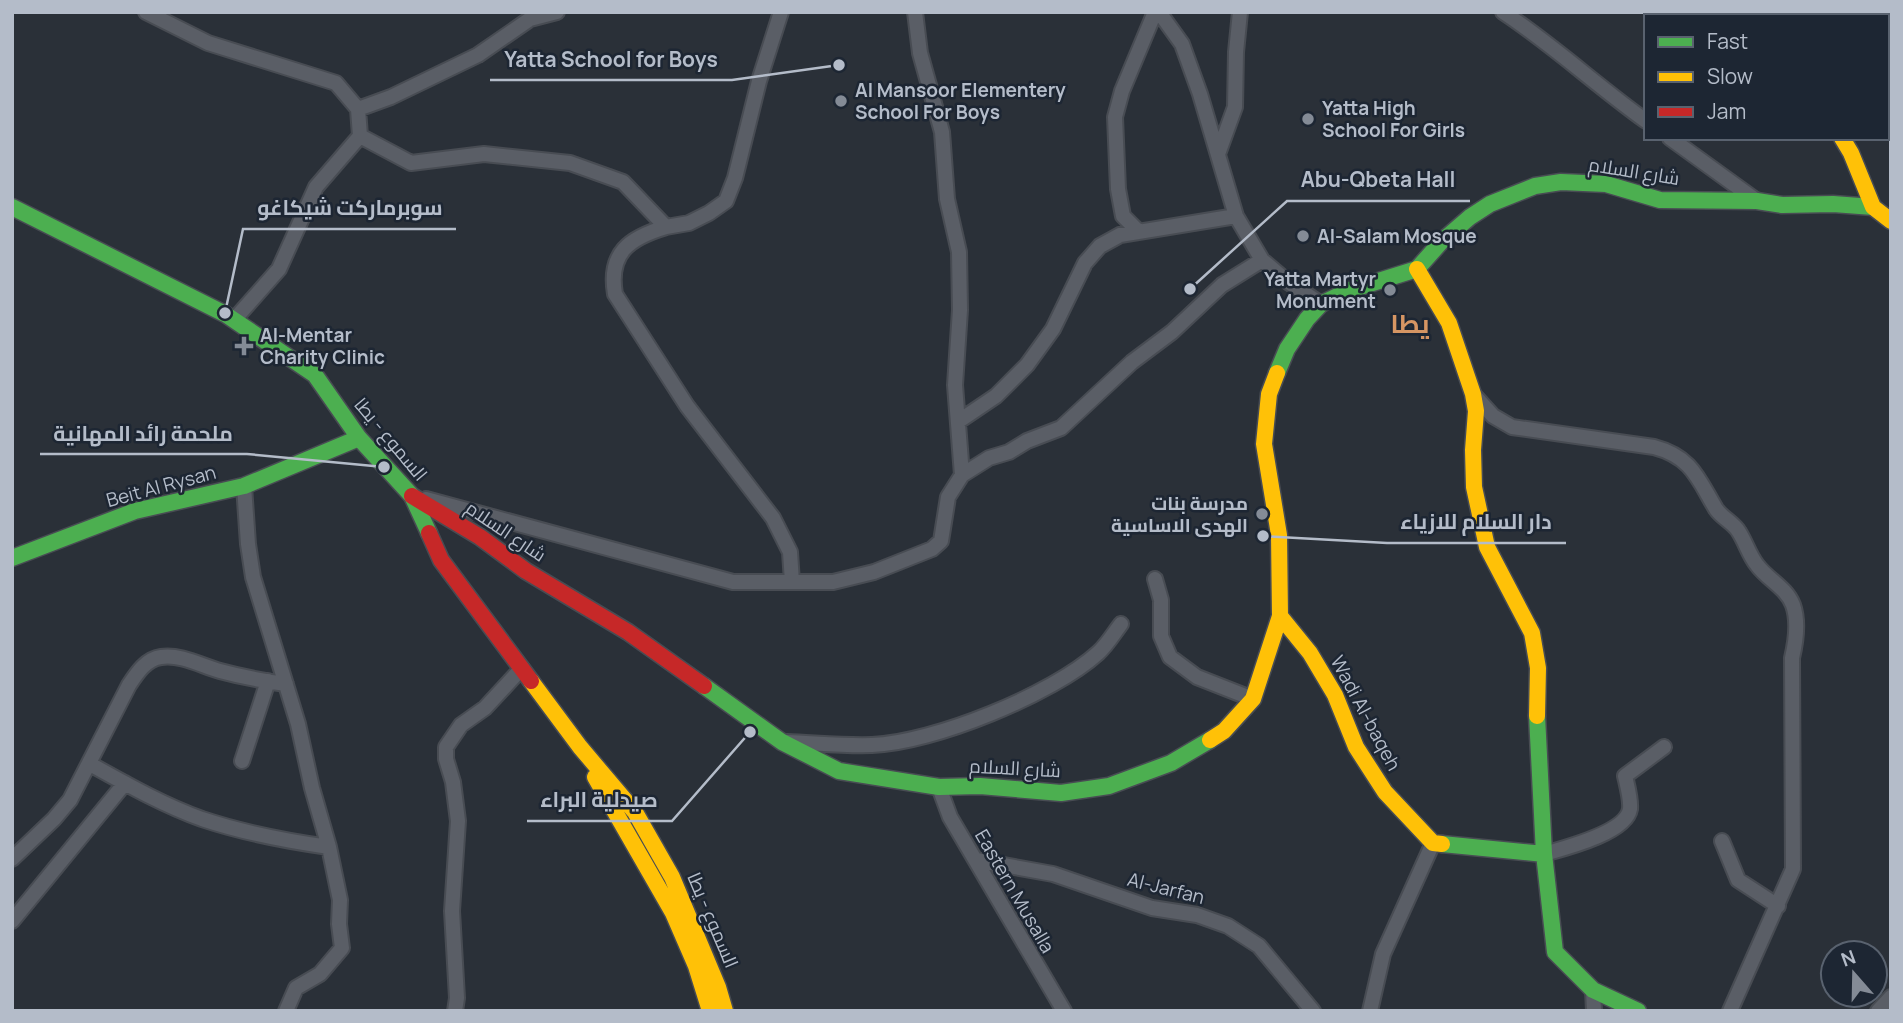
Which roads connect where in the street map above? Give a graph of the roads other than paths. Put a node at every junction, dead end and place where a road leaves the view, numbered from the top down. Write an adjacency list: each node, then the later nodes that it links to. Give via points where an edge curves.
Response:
1 (146, 12): 8 (street, via 208,43 336,83)
2 (557, 12): 8 (street, via 530,19 478,55)
3 (781, 12): 19 (street, via 726,201 689,223)
4 (915, 12): 26 (street, via 920,53 942,132 947,199 959,252 955,385)
5 (1157, 12): 13 (street, via 1182,44); 20 (street, via 1115,117 1123,216)
6 (1240, 12): 13 (street, via 1235,107)
7 (1503, 12): 9 (street)
8 (358, 109): 10 (street)
9 (1644, 120)
10 (360, 136): 19 (street, via 411,163 484,154 570,163 623,182); 24 (street, via 317,187 279,269)
11 (1673, 140): 14 (street)
12 (1843, 140): 16 (main road)
13 (1218, 154): 17 (street)
14 (1757, 201): 16 (main road, شارع السلام); 22 (main road, شارع السلام, via 1660,200 1606,184 1535,186 1490,204 1441,242)
15 (12, 207): 24 (main road, السموع - يطا)
16 (1873, 207): 18 (main road)
17 (1236, 216): 20 (street); 21 (street)
18 (1891, 221)
19 (666, 227): 33 (street, via 640,234 622,252 612,275 615,294 687,406 773,518 790,552)
20 (1138, 231): 26 (street, via 1110,240 1092,254 1053,330 1027,365 996,396)
21 (1262, 260): 23 (street); 28 (street, via 1223,285 1061,428 989,458)
22 (1417, 269): 23 (main road, شارع السلام); 25 (main road, via 1449,323)
23 (1321, 304): 34 (main road, شارع السلام, via 1287,349 1269,394 1264,444 1279,535)
24 (234, 320): 27 (main road, السموع - يطا, via 315,375)
25 (1473, 394): 50 (main road, via 1474,487 1487,547 1530,626 1536,650); 53 (street, via 1493,416 1512,427 1654,447 1683,461 1702,482 1717,511 1739,532 1752,560 1789,597 1796,634 1792,659 1793,869)
26 (959, 421): 28 (street)
27 (359, 438): 29 (main road, Beit Al Rysan); 30 (main road, السموع - يطا)
28 (962, 475): 33 (street, via 948,497 941,541 932,548 874,572 833,582)
29 (244, 486): 31 (main road, Beit Al Rysan, via 135,511); 38 (street, via 253,577)
30 (412, 496): 33 (street, via 733,582); 36 (main road, السموع - يطا, via 441,560); 40 (main road, شارع السلام, via 628,632)
31 (12, 558)
32 (1154, 579): 39 (street, via 1161,600 1161,636 1170,657 1197,677)
33 (792, 582)
34 (1280, 616): 39 (main road, شارع السلام); 48 (main road, Wadi Al-baqeh, via 1310,653 1335,695 1356,747 1385,792)
35 (1121, 624): 40 (street, via 1098,653 1062,678 1003,709 932,735 874,745)
36 (522, 668): 41 (main road, السموع - يطا); 58 (street, via 485,708 461,725 446,747 458,821 452,911)
37 (268, 681): 38 (street); 43 (street); 44 (street, via 178,658 152,660 129,685)
38 (286, 684): 49 (street)
39 (1253, 699): 46 (main road, شارع السلام, via 1224,731 1191,751 1109,786 1061,793)
40 (782, 742): 46 (main road, شارع السلام, via 839,771)
41 (580, 747): 59 (main road, السموع - يطا, via 673,913); 60 (main road, السموع - يطا, via 635,812 672,877)
42 (1664, 747): 50 (street, via 1625,776 1630,808 1625,820 1597,837)
43 (242, 761)
44 (90, 764): 45 (street); 51 (street, via 60,813)
45 (125, 783): 49 (street, via 201,818 266,837); 54 (street)
46 (939, 787): 52 (street, Eastern Musalla, via 950,817)
47 (1722, 841): 53 (street, via 1738,880)
48 (1433, 843): 50 (main road); 63 (street, via 1383,954)
49 (329, 847): 57 (street, via 340,900 342,948 320,974 296,989)
50 (1544, 854): 55 (main road, via 1555,952)
51 (12, 859)
52 (976, 860): 61 (street, Eastern Musalla); 62 (street, Al-Jarfan, via 1053,874 1152,908 1203,916 1228,926 1259,946)
53 (1778, 906): 66 (street)
54 (12, 921)
55 (1593, 990): 64 (street); 65 (main road)
56 (1891, 997): 67 (street)
57 (286, 1011)
58 (455, 1011)
59 (710, 1011)
60 (725, 1011)
61 (1064, 1011)
62 (1313, 1011)
63 (1370, 1011)
64 (1594, 1011)
65 (1638, 1011)
66 (1730, 1011)
67 (1878, 1011)

